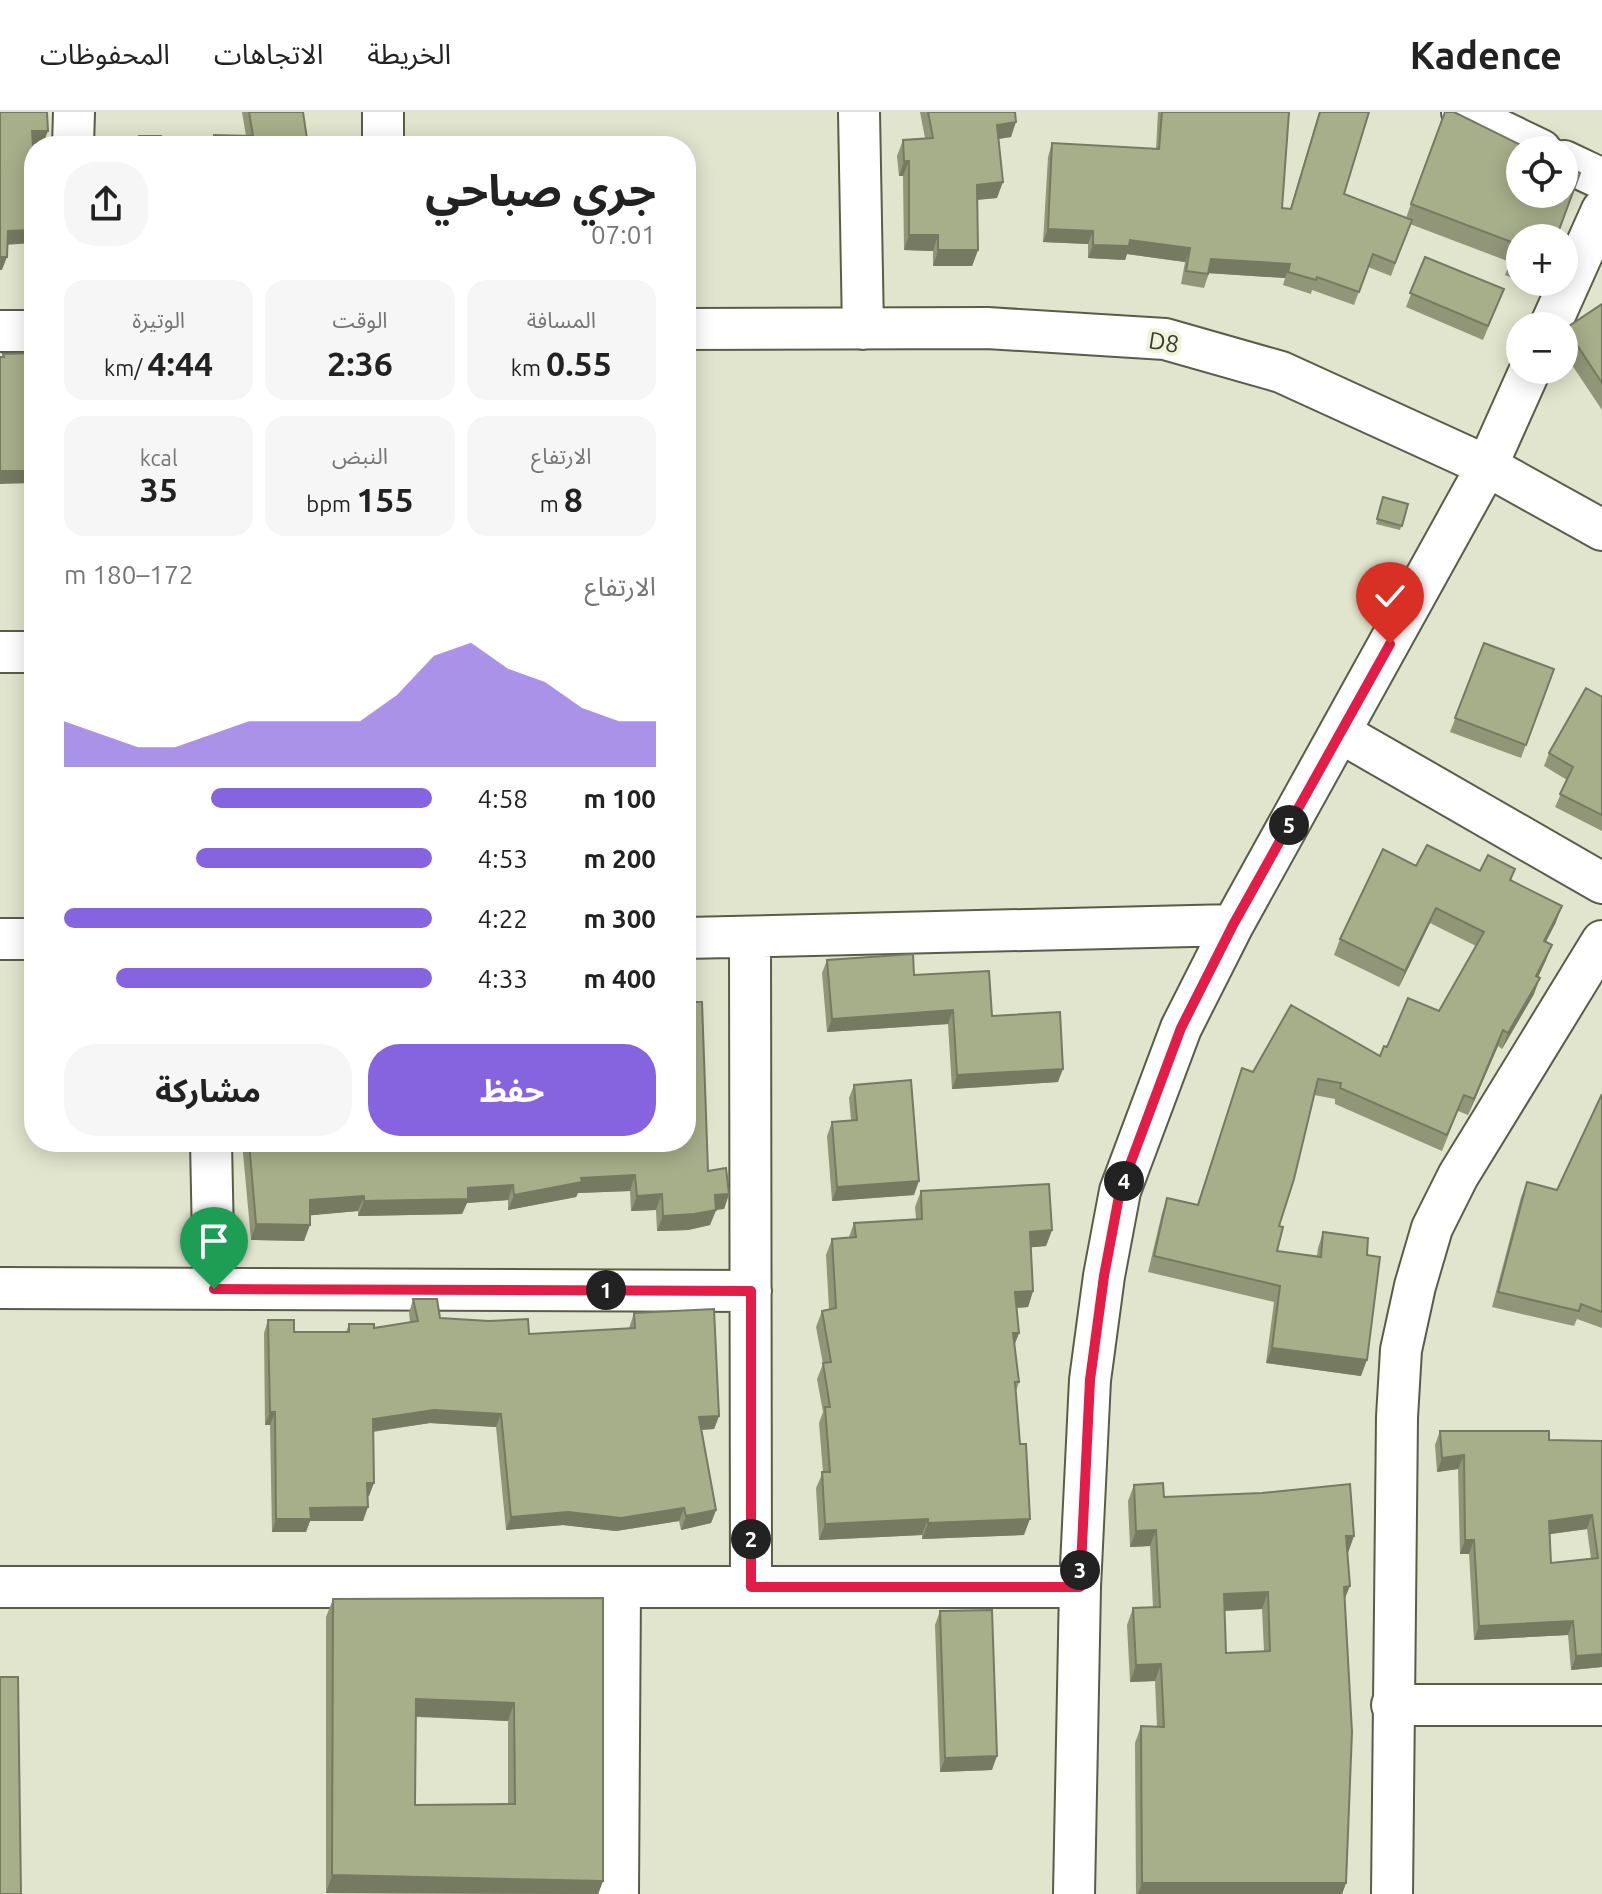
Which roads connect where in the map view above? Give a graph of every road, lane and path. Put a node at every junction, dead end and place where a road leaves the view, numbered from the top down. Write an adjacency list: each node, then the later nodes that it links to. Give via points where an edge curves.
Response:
1 (74, 112): 5 (street)
2 (383, 112): 6 (street)
3 (859, 112): 13 (street)
4 (1462, 112): 7 (street)
5 (73, 136)
6 (383, 136)
7 (1512, 136)
8 (1578, 168): 9 (street)
9 (1602, 179)
10 (1602, 210): 11 (street)
11 (1556, 312)
12 (696, 329): 13 (street, D8)
13 (863, 329): 17 (street, D8, via 987,328 1165,339 1281,372)
14 (0, 331): 15 (street)
15 (24, 331)
16 (1524, 384): 17 (street)
17 (1487, 466): 18 (street, D8); 21 (street)
18 (1602, 530)
19 (0, 652): 20 (street)
20 (24, 652)
21 (1341, 733): 22 (street); 23 (street)
22 (1602, 883)
23 (1233, 925): 24 (street); 36 (street, via 1181,1028 1120,1191 1090,1380)
24 (750, 937): 25 (street); 32 (street)
25 (696, 938)
26 (0, 939): 27 (street)
27 (24, 939)
28 (1602, 941): 37 (street, via 1458,1176 1432,1228 1415,1286 1401,1350 1397,1417)
29 (211, 1152): 31 (street)
30 (0, 1288): 31 (street)
31 (214, 1289): 32 (street)
32 (751, 1291): 35 (street)
33 (0, 1587): 34 (street)
34 (620, 1587): 35 (street); 39 (street)
35 (751, 1587): 36 (street)
36 (1080, 1587): 40 (street)
37 (1392, 1705): 38 (street); 41 (street)
38 (1602, 1705)
39 (618, 1894)
40 (1074, 1894)
41 (1392, 1894)

